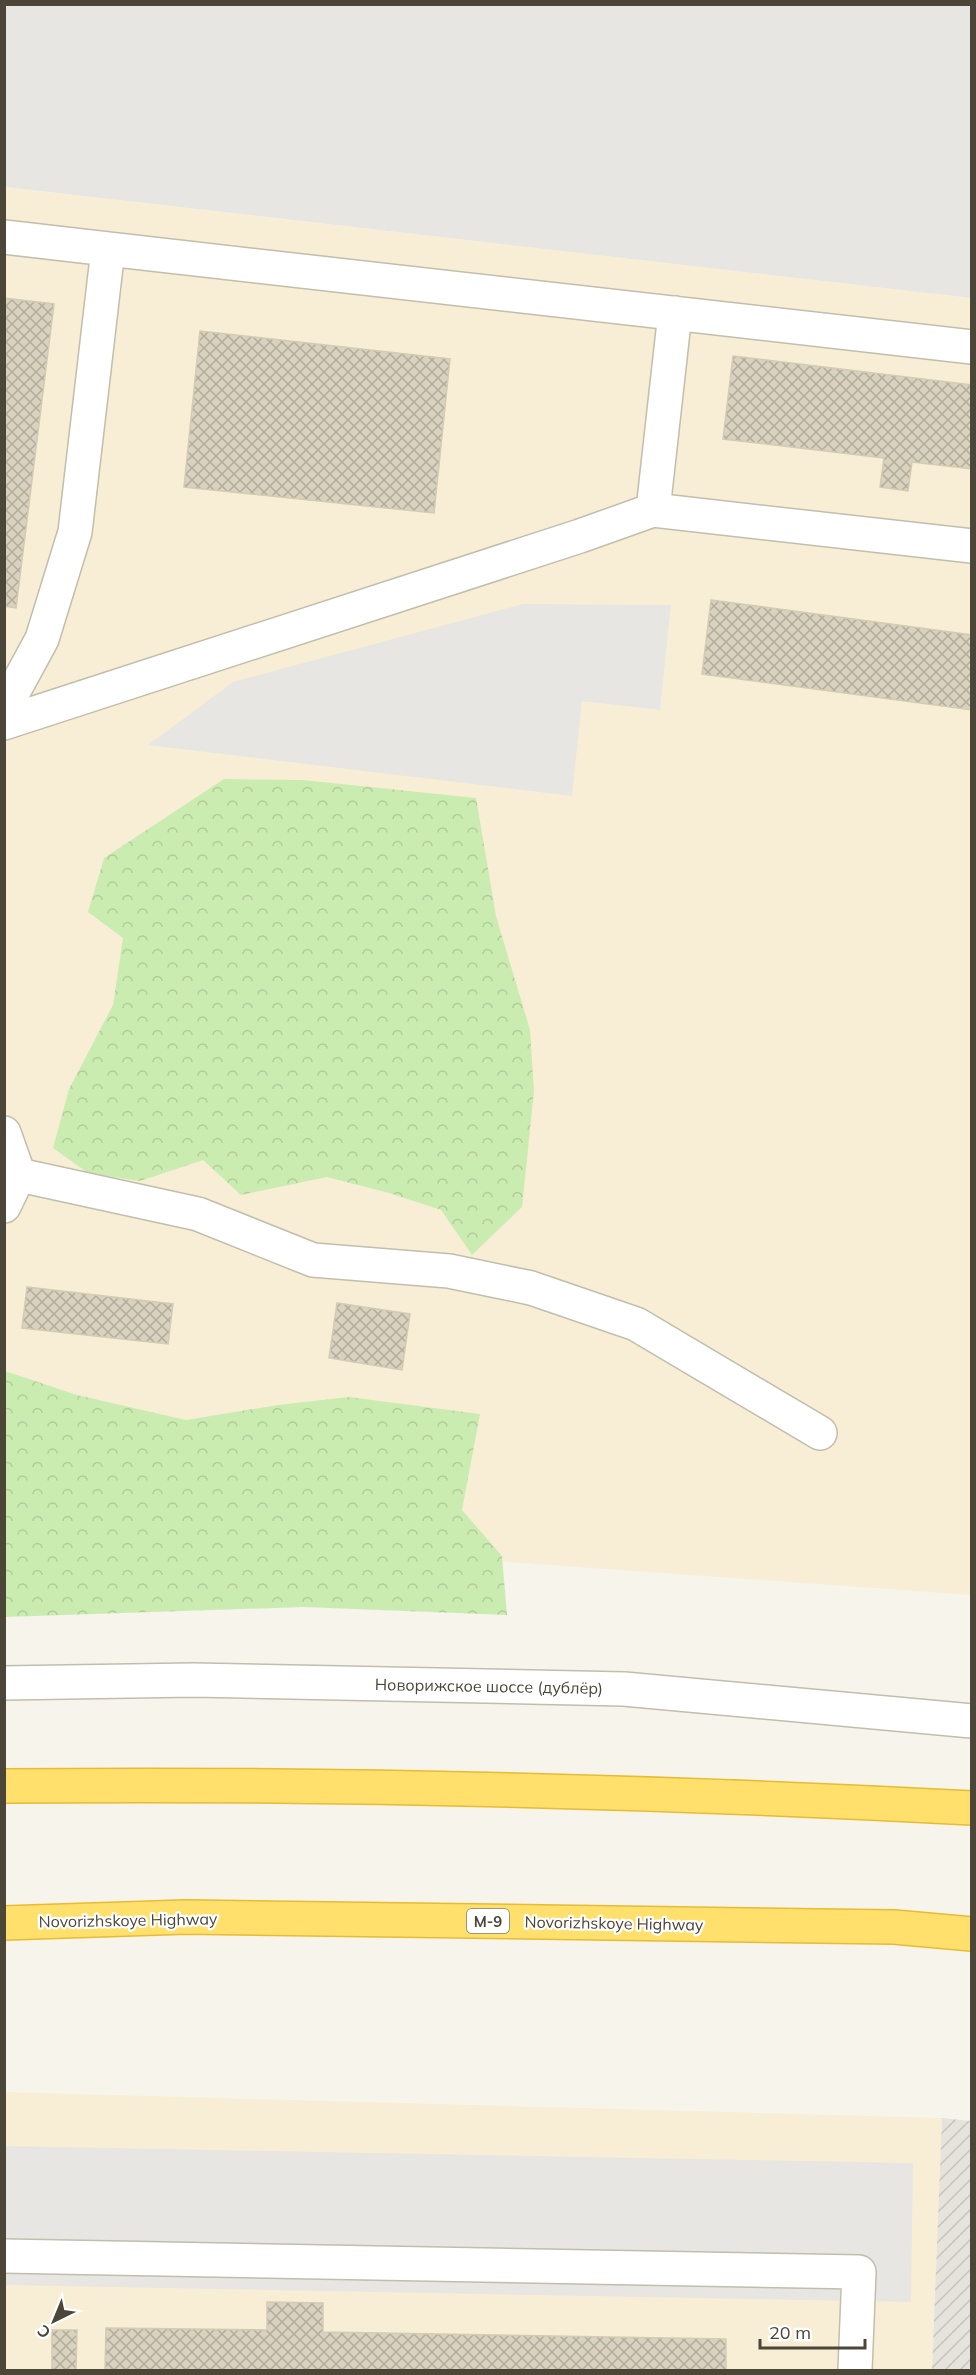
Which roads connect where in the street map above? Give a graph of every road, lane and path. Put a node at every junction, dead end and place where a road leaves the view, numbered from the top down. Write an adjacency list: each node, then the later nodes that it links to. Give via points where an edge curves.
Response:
1 (4, 237): 2 (street)
2 (108, 249): 3 (street); 7 (street, via 75,532 42,639)
3 (675, 313): 4 (street); 5 (street)
4 (972, 347)
5 (653, 510): 6 (street); 8 (street)
6 (972, 546)
7 (4, 709)
8 (4, 723)
9 (4, 1133): 10 (street)
10 (19, 1175): 11 (street); 12 (street, via 198,1214 313,1260 449,1271 531,1288 636,1324)
11 (4, 1206)
12 (820, 1433)
13 (4, 1683): 14 (street, Новорижское шоссе (дублёр), via 193,1680 624,1689)
14 (966, 1717)
15 (4, 1786): 16 (highway, via 550,1791)
16 (972, 1808)
17 (4, 1923): 18 (highway, Novorizhskoye Highway / М-9, via 186,1917 894,1927)
18 (972, 1934)
19 (4, 2256): 20 (street, via 859,2272)
20 (855, 2370)

